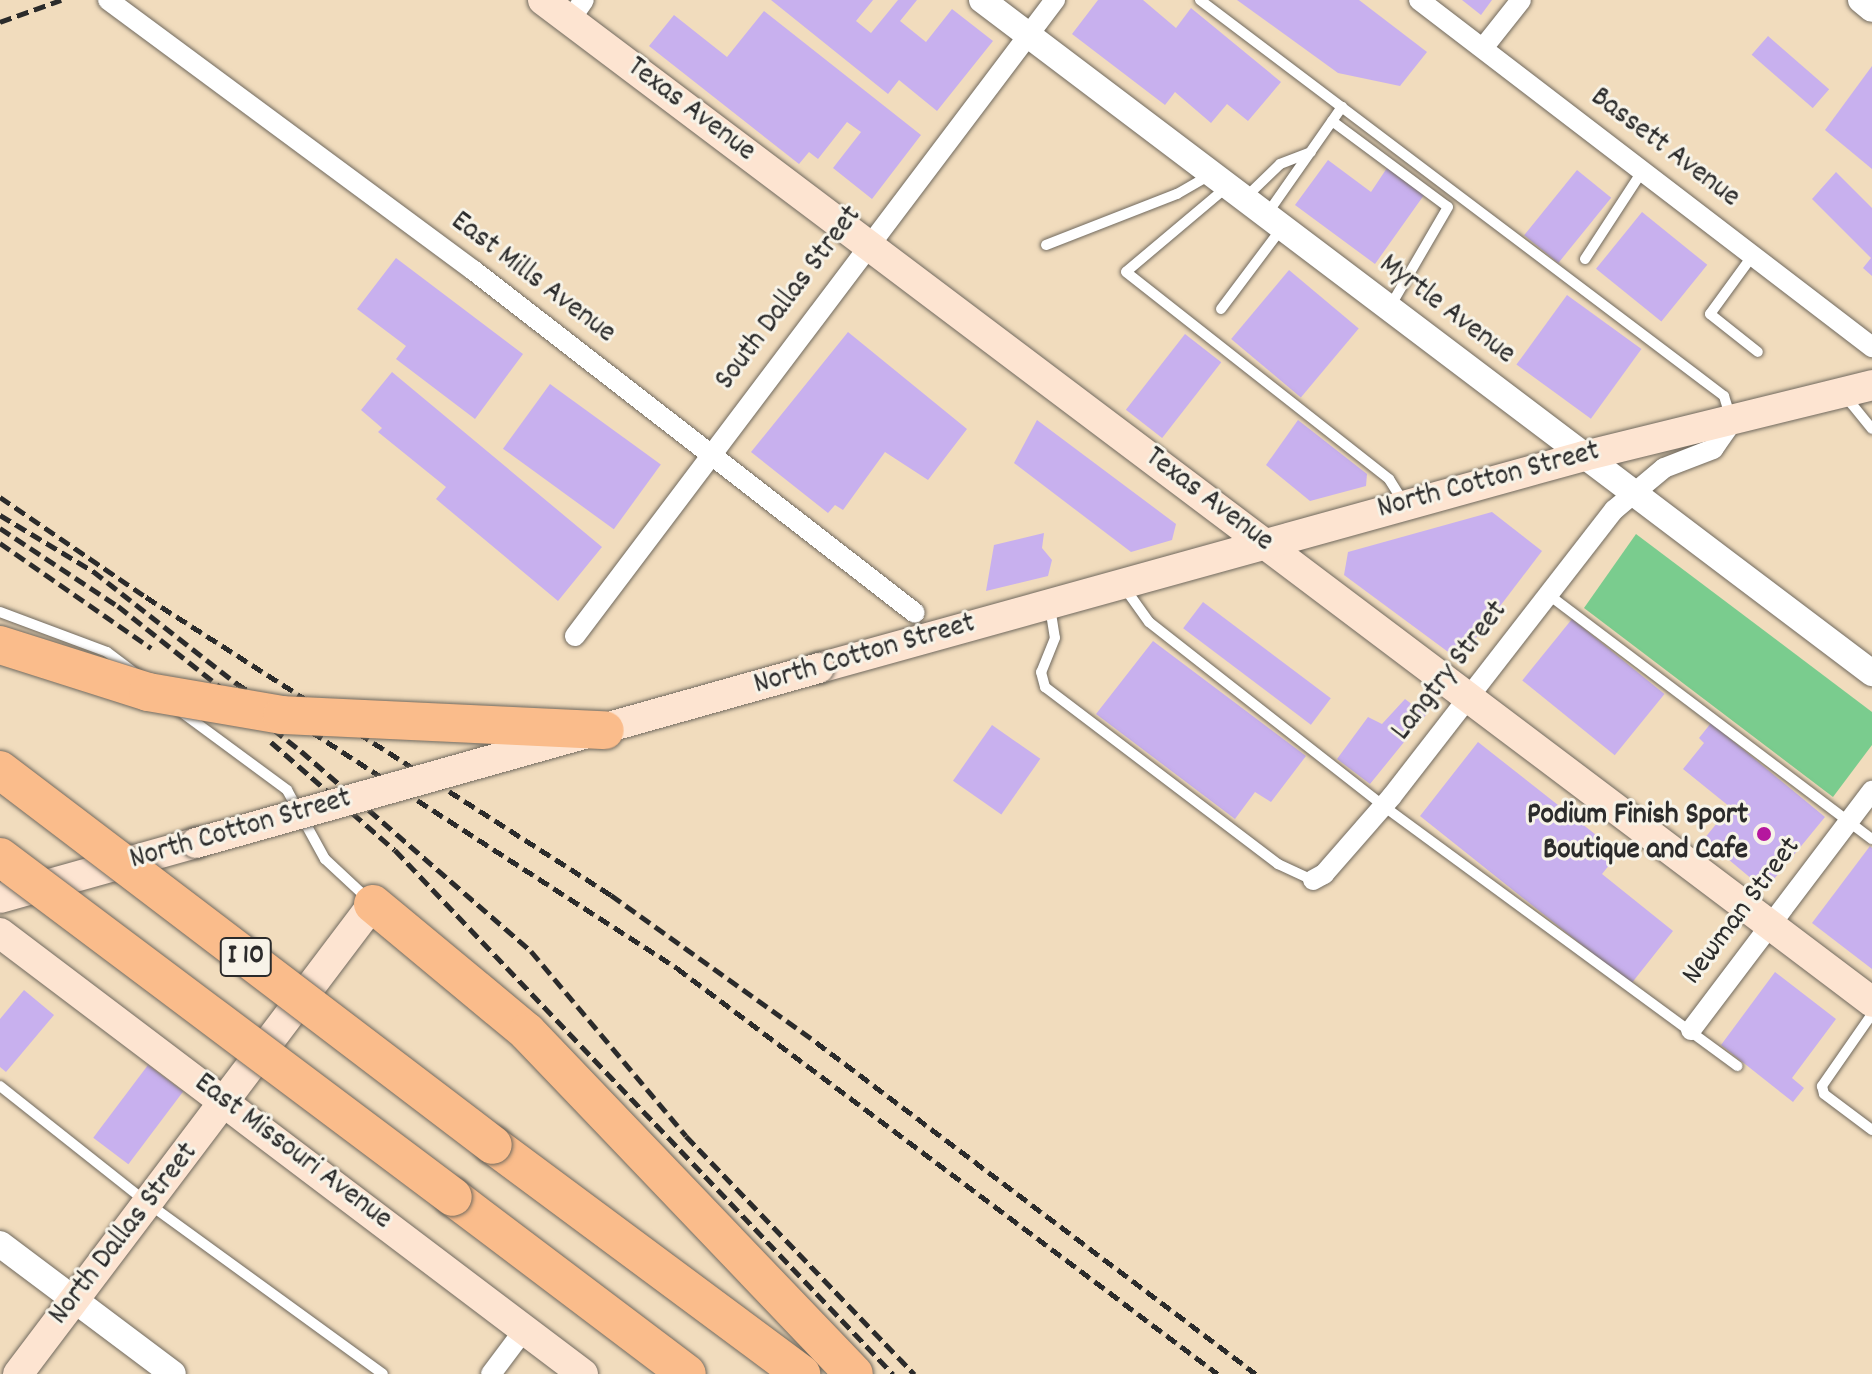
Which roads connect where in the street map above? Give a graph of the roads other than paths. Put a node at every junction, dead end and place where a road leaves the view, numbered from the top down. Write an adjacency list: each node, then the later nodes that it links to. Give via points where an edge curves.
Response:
1 (108, 0): 30 (street, East Mills Avenue)
2 (543, 0): 10 (main road, Texas Avenue)
3 (982, 0): 11 (street, Myrtle Avenue)
4 (1055, 0): 11 (street, South Dallas Street)
5 (1200, 0): 13 (lane)
6 (1419, 0): 12 (street, Bassett Avenue)
7 (1521, 0): 12 (street)
8 (1861, 0): 9 (street)
9 (1872, 9)
10 (577, 10): 19 (main road, Texas Avenue)
11 (1028, 35): 17 (street, Myrtle Avenue); 19 (street, South Dallas Street)
12 (1483, 48): 16 (street, Bassett Avenue)
13 (1342, 107): 14 (lane); 28 (lane, via 1724,396)
14 (1332, 121): 15 (lane); 23 (lane, via 1448,207)
15 (1311, 152): 17 (lane); 18 (lane)
16 (1643, 170): 21 (street, Bassett Avenue); 22 (lane)
17 (1228, 186): 18 (street, Myrtle Avenue); 20 (lane, via 1177,194); 33 (lane, via 1126,272 1389,479)
18 (1274, 222): 23 (street, Myrtle Avenue); 24 (lane)
19 (869, 245): 30 (street, South Dallas Street); 34 (main road, Texas Avenue)
20 (1046, 245)
21 (1753, 255): 25 (street, Bassett Avenue); 26 (lane, via 1710,314)
22 (1585, 259)
23 (1389, 308): 31 (street, Myrtle Avenue)
24 (1221, 309)
25 (1872, 347)
26 (1758, 352)
27 (1858, 389): 28 (main road, North Cotton Street); 29 (lane)
28 (1732, 422): 31 (main road, North Cotton Street); 32 (street, North Cotton Street, via 1713,449 1671,464)
29 (1872, 429)
30 (711, 454): 39 (street, East Mills Avenue); 40 (street, South Dallas Street)
31 (1584, 456): 32 (street, Myrtle Avenue); 33 (main road, North Cotton Street)
32 (1630, 493): 36 (street, Langtry Street); 42 (street, Myrtle Avenue)
33 (1405, 505): 34 (main road, North Cotton Street)
34 (1264, 543): 35 (main road, North Cotton Street); 43 (main road, Texas Avenue)
35 (1123, 585): 37 (main road, North Cotton Street); 47 (lane, via 1149,622)
36 (1549, 595): 43 (street, Langtry Street); 48 (lane)
37 (1050, 605): 44 (main road, North Cotton Street, bridge); 51 (lane, via 1055,638 1041,672 1045,687 1278,864)
38 (0, 612): 53 (lane, via 116,656 175,708 280,783 325,859)
39 (915, 613)
40 (575, 636)
41 (0, 645): 44 (highway, bridge, via 148,692 282,715)
42 (1872, 673)
43 (1470, 699): 47 (street, Langtry Street); 54 (main road, Texas Avenue)
44 (605, 730): 52 (main road, North Cotton Street, bridge)
45 (0, 770): 73 (highway, I 10, bridge)
46 (1872, 791): 48 (street, Newman Street)
47 (1382, 805): 51 (street, Langtry Street, via 1324,874); 58 (lane)
48 (1849, 821): 49 (lane); 54 (street, Newman Street)
49 (1872, 839)
50 (0, 857): 72 (highway, I 10, bridge)
51 (1313, 880)
52 (0, 898)
53 (373, 904): 61 (main road, North Dallas Street); 74 (highway, via 527,1032)
54 (1772, 926): 56 (main road, Texas Avenue); 58 (street, Newman Street)
55 (0, 933): 61 (main road, East Missouri Avenue)
56 (1872, 1002)
57 (1872, 1014): 62 (lane, via 1822,1086 1824,1094)
58 (1691, 1030): 59 (lane)
59 (1737, 1066)
60 (0, 1086): 63 (lane)
61 (227, 1104): 63 (main road, North Dallas Street); 66 (main road, East Missouri Avenue)
62 (1872, 1130)
63 (149, 1204): 65 (main road, North Dallas Street); 69 (lane)
64 (0, 1244): 65 (street)
65 (74, 1300): 67 (main road, North Dallas Street); 68 (street)
66 (524, 1330): 70 (street); 71 (main road, East Missouri Avenue)
67 (18, 1374)
68 (173, 1374)
69 (383, 1374)
70 (491, 1374)
71 (583, 1374)
72 (687, 1374)
73 (801, 1374)
74 (854, 1374)

